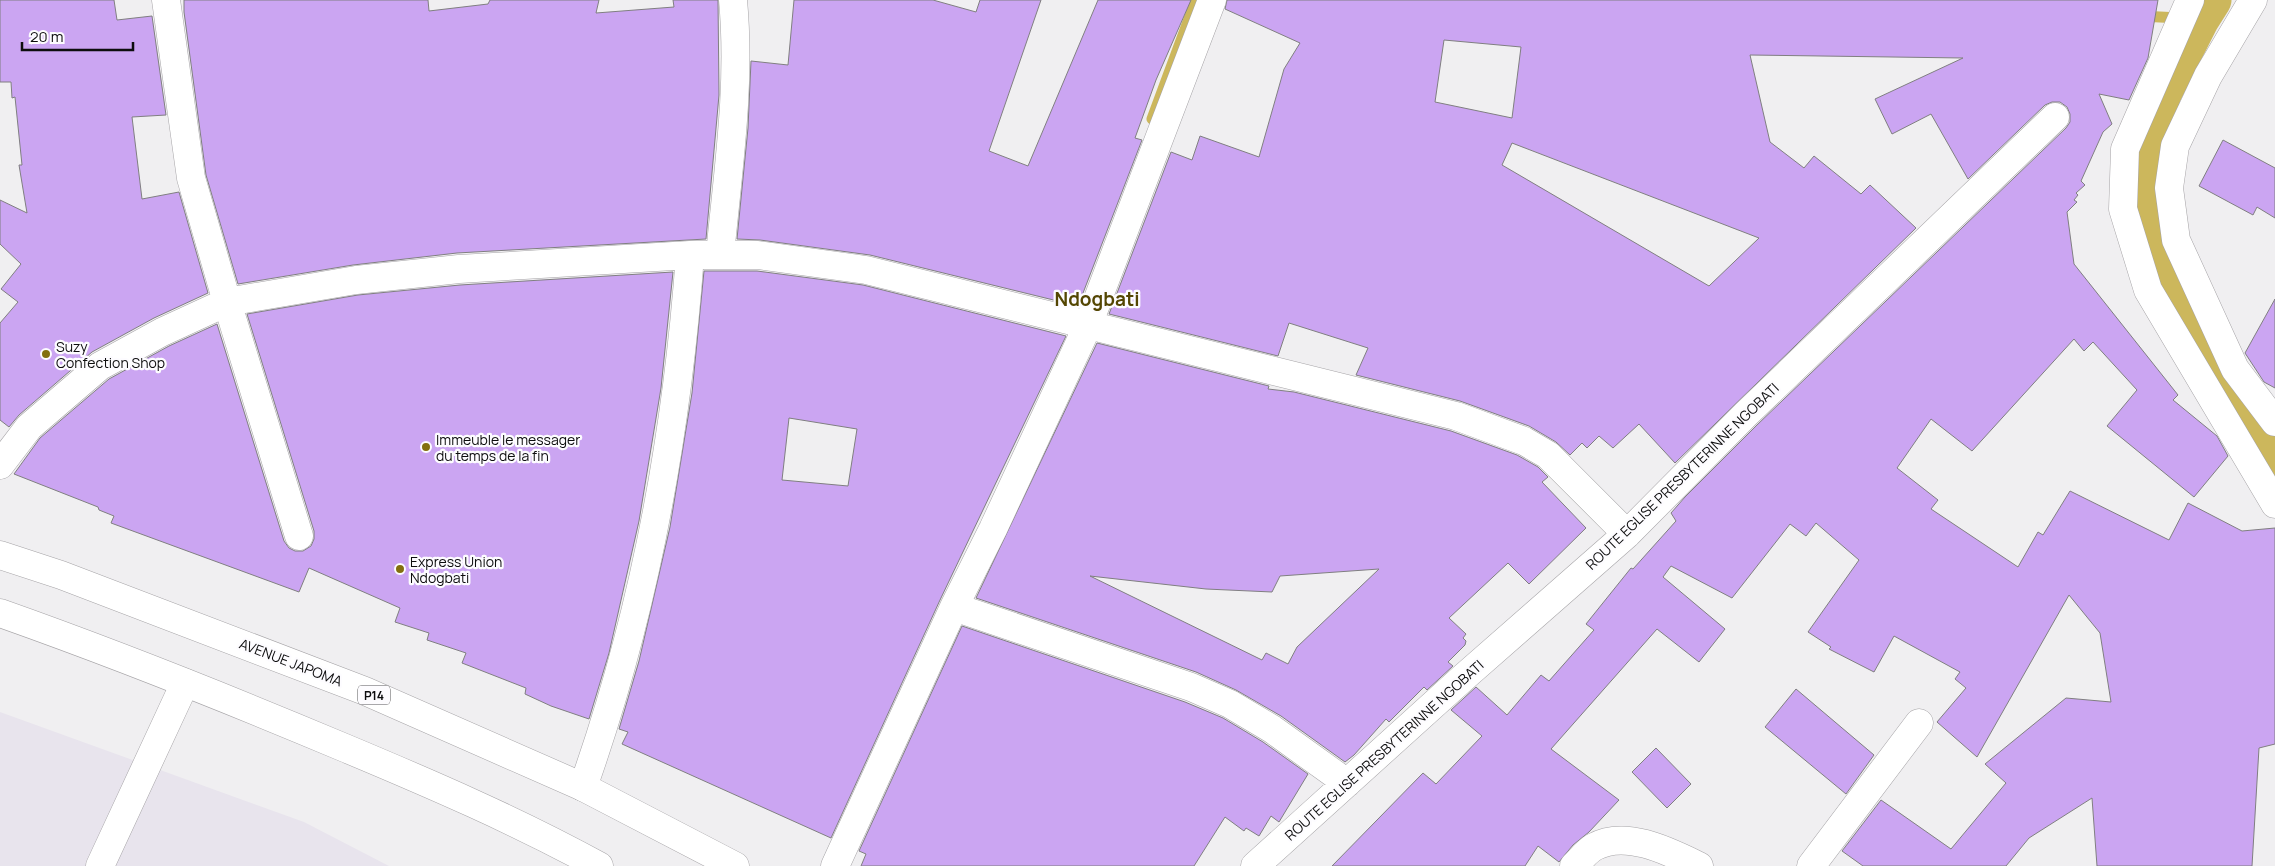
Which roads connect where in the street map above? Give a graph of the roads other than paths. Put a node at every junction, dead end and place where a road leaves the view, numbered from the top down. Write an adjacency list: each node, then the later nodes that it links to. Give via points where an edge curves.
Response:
1 (166, 0): 9 (street, via 191,178)
2 (733, 0): 8 (street, via 737,44 736,89)
3 (1212, 0): 10 (street)
4 (2190, 0): 13 (street, via 2125,149 2123,209 2148,290)
5 (2253, 0): 11 (street, via 2208,76 2175,146 2169,188 2176,240 2235,370)
6 (2055, 117): 14 (street, ROUTE EGLISE PRESBYTERINNE NGOBATI, via 1746,414)
7 (690, 254): 8 (street); 9 (street, via 459,269 356,280); 22 (street, via 684,340 659,503 637,613 607,719)
8 (720, 255): 10 (street, via 758,255 866,270)
9 (227, 302): 12 (street, via 100,366 29,427); 15 (street)
10 (1088, 325): 14 (street, via 1456,416 1524,441 1548,455); 17 (street)
11 (2275, 422)
12 (0, 465)
13 (2275, 504)
14 (1627, 534): 21 (street, ROUTE EGLISE PRESBYTERINNE NGOBATI)
15 (299, 536)
16 (0, 555): 22 (street, AVENUE JAPOMA / P14, via 365,690)
17 (954, 607): 21 (street, via 1222,700 1272,730); 26 (street)
18 (0, 613): 19 (street)
19 (186, 683): 23 (street); 24 (street, via 432,785)
20 (1919, 723): 30 (street)
21 (1347, 783): 27 (street, ROUTE EGLISE PRESBYTERINNE NGOBATI)
22 (583, 787): 25 (street, AVENUE JAPOMA / P14)
23 (100, 866)
24 (599, 866)
25 (735, 866)
26 (835, 866)
27 (1255, 866)
28 (1574, 866): 29 (street, via 1594,847 1617,841 1655,845)
29 (1699, 866)
30 (1811, 866)

